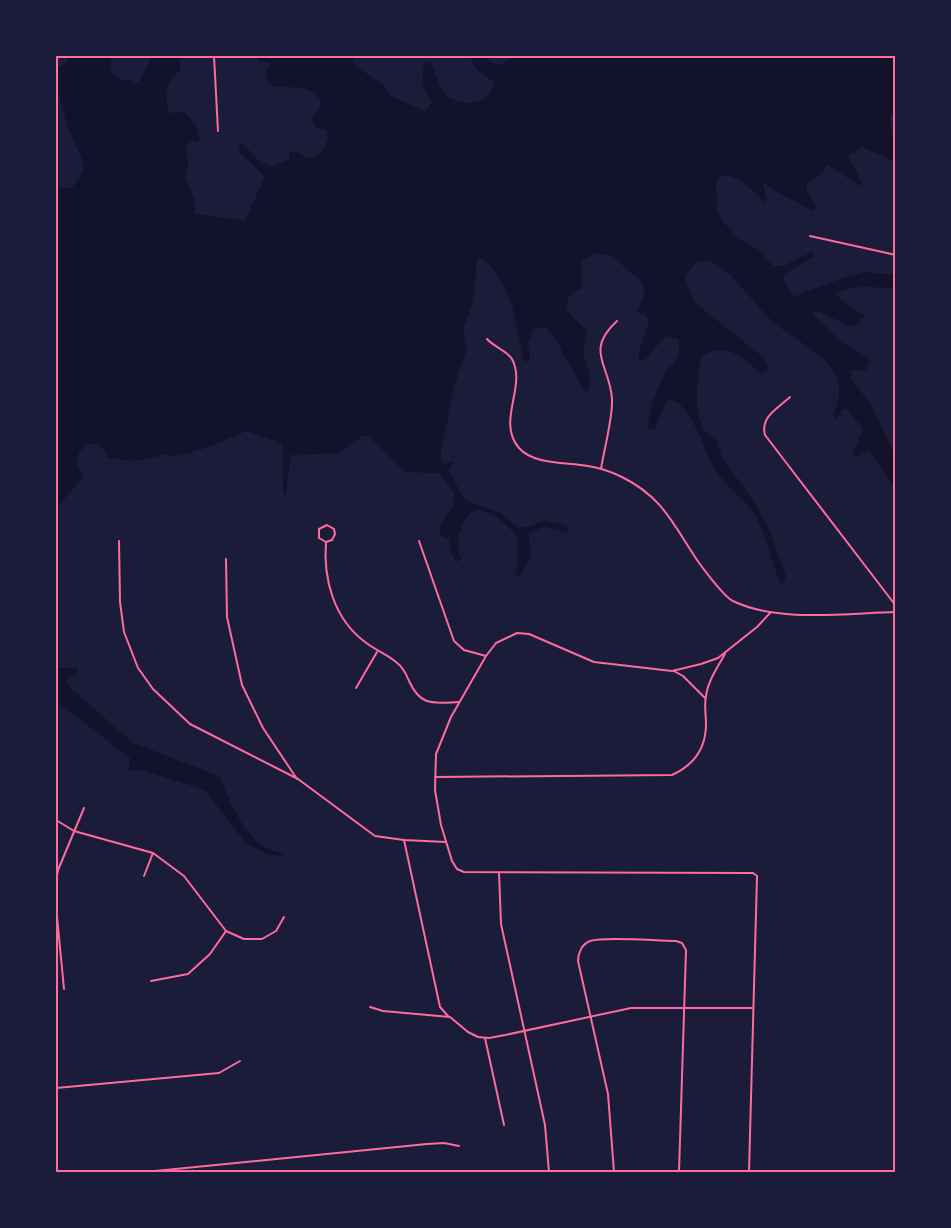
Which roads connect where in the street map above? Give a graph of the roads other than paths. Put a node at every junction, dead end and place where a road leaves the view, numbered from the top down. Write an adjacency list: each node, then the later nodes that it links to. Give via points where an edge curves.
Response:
1 (214, 56): 2 (street)
2 (218, 131)
3 (810, 236): 4 (street)
4 (896, 255)
5 (617, 321): 8 (street, via 600,346 612,398)
6 (487, 339): 8 (street, via 513,363 510,424 520,449 539,459)
7 (790, 397): 13 (street, via 766,420 765,435)
8 (601, 469): 15 (street, via 636,485 661,506 705,570 732,601)
9 (119, 541): 24 (street, via 124,632 138,668 153,689 190,724)
10 (419, 541): 18 (street, via 453,641 464,650)
11 (326, 542): 11 (street, via 318,534 322,525 331,526 335,534); 16 (street, via 326,570 338,609 354,633)
12 (226, 559): 24 (street, via 227,617 242,685 263,728)
13 (896, 606)
14 (896, 612): 15 (street)
15 (770, 613): 17 (street)
16 (378, 651): 20 (street); 22 (street, via 399,664 421,699 431,703)
17 (726, 652): 19 (street, via 710,662); 21 (street)
18 (486, 656): 19 (street, via 502,639 523,633 594,662); 22 (street)
19 (672, 670): 21 (street)
20 (356, 688)
21 (705, 698): 23 (street, via 706,728 700,751 688,768 672,775)
22 (459, 702): 23 (street, via 438,747)
23 (435, 777): 29 (street)
24 (298, 779): 28 (street, via 375,836)
25 (84, 808): 27 (street)
26 (56, 820): 27 (street)
27 (74, 831): 30 (street); 33 (street)
28 (404, 840): 29 (street); 43 (street, via 440,1007)
29 (446, 842): 31 (street, via 460,871)
30 (153, 853): 32 (street); 36 (street, via 184,876)
31 (499, 872): 41 (street, via 753,873 758,879); 44 (street, via 501,924)
32 (144, 876)
33 (56, 881)
34 (56, 906): 38 (street)
35 (284, 917): 36 (street, via 276,932 262,939 244,939)
36 (226, 931): 37 (street, via 210,954 188,974)
37 (152, 981)
38 (64, 989)
39 (370, 1007): 43 (street)
40 (684, 1007): 41 (street); 42 (street, via 639,1007); 42 (street, via 685,946 676,941 590,941 578,956); 53 (street)
41 (753, 1008): 54 (street)
42 (590, 1016): 44 (street); 52 (street, via 610,1108)
43 (450, 1017): 45 (street, via 472,1035)
44 (524, 1031): 45 (street); 51 (street, via 545,1125)
45 (485, 1038): 48 (street)
46 (240, 1061): 47 (street, via 219,1073)
47 (56, 1088)
48 (504, 1125)
49 (459, 1146): 50 (street, via 427,1144)
50 (145, 1173)
51 (549, 1173)
52 (614, 1173)
53 (679, 1173)
54 (749, 1173)

